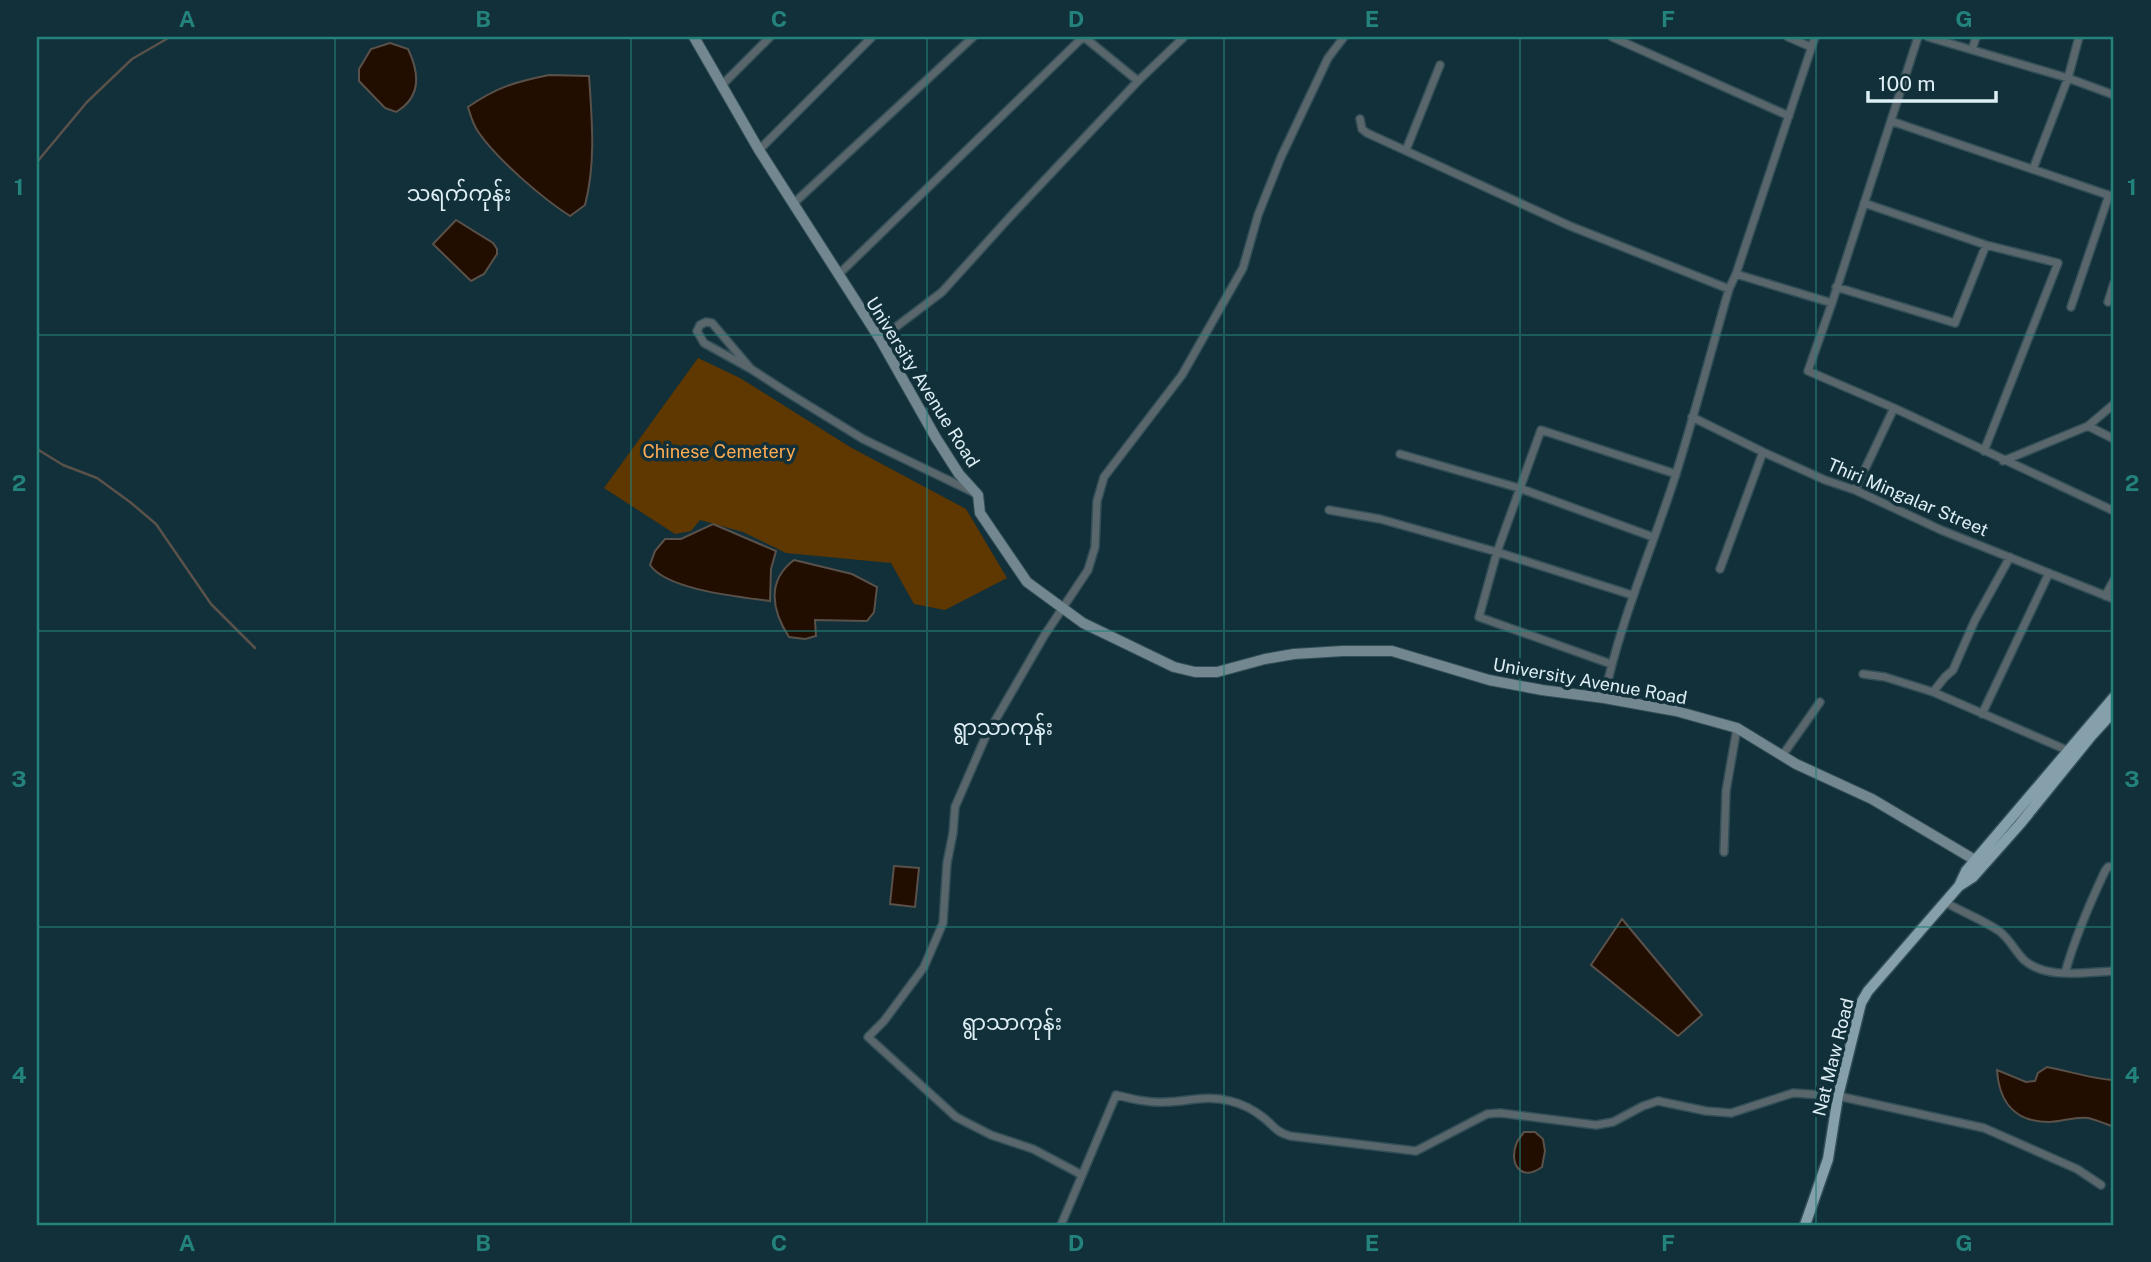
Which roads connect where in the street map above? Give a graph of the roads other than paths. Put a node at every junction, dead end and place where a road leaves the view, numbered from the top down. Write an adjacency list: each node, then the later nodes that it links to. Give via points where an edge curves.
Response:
1 (694, 37): 20 (main road, University Avenue Road)
2 (770, 37): 20 (street)
3 (872, 37): 25 (street)
4 (973, 37): 29 (street)
5 (1084, 37): 19 (street); 33 (street)
6 (1184, 37): 19 (street)
7 (1344, 37): 66 (street, via 1328,58 1281,157 1244,268 1182,375 1104,477 1088,570)
8 (1612, 37): 22 (street)
9 (1788, 37): 15 (street)
10 (1815, 37): 15 (street)
11 (1918, 37): 24 (street)
12 (1928, 37): 16 (street)
13 (1976, 37): 16 (street)
14 (2079, 37): 18 (street)
15 (1811, 47): 22 (street)
16 (1972, 50): 18 (street)
17 (1440, 65): 26 (street)
18 (2068, 78): 21 (street); 27 (street)
19 (1138, 81): 40 (street, via 942,292)
20 (722, 85): 25 (main road, University Avenue Road)
21 (2114, 94)
22 (1789, 116): 32 (street)
23 (1360, 119): 26 (street, via 1367,133)
24 (1892, 121): 27 (street); 30 (street)
25 (759, 150): 29 (main road, University Avenue Road)
26 (1406, 150): 36 (street, via 1570,226)
27 (2033, 169): 28 (street)
28 (2112, 196): 39 (street)
29 (794, 203): 33 (main road, University Avenue Road)
30 (1864, 203): 31 (street); 35 (street)
31 (1986, 245): 35 (street, via 1955,324); 47 (street, via 2058,263)
32 (1736, 274): 36 (street); 38 (street)
33 (838, 275): 40 (main road, University Avenue Road)
34 (2114, 283): 37 (street)
35 (1836, 287): 38 (street)
36 (1729, 289): 44 (street)
37 (2108, 302)
38 (1832, 303): 43 (street, via 1808,371)
39 (2071, 307)
40 (880, 339): 54 (main road, University Avenue Road, via 936,438)
41 (751, 369): 41 (street, via 712,323 700,325 697,331 704,343); 54 (street, via 863,439)
42 (2114, 404): 45 (street)
43 (1894, 408): 47 (street); 53 (street)
44 (1692, 417): 48 (street, Thiri Mingalar Street); 51 (street)
45 (2088, 426): 46 (street); 50 (street)
46 (2114, 439)
47 (1984, 450): 50 (street)
48 (1763, 452): 53 (street, Thiri Mingalar Street); 60 (street)
49 (1400, 454): 52 (street)
50 (2003, 461): 56 (street)
51 (1676, 474): 52 (street, via 1541,430); 57 (street)
52 (1519, 488): 57 (street); 58 (street)
53 (1855, 489): 59 (street, Thiri Mingalar Street)
54 (978, 495): 66 (main road, University Avenue Road, via 980,513 1027,582)
55 (1329, 510): 58 (street, via 1380,519)
56 (2114, 511)
57 (1653, 537): 63 (street)
58 (1497, 552): 63 (street); 67 (street, via 1479,617)
59 (2010, 557): 61 (street, Thiri Mingalar Street); 69 (street, via 1954,670)
60 (1720, 569)
61 (2049, 573): 64 (street, Thiri Mingalar Street); 74 (street)
62 (2114, 580): 64 (street)
63 (1632, 595): 67 (street)
64 (2105, 596): 65 (street, Thiri Mingalar Street)
65 (2114, 599)
66 (1063, 609): 71 (main road, University Avenue Road, via 1174,667 1195,672 1217,672 1294,654 1392,652 1489,680); 85 (street, via 985,738 955,807 943,923 924,967 868,1037 956,1117)
67 (1611, 664): 71 (street)
68 (1863, 674): 69 (street)
69 (1933, 692): 74 (street)
70 (2114, 697): 76 (main road, Nat Maw Road)
71 (1604, 698): 75 (main road, University Avenue Road)
72 (1820, 702): 77 (street)
73 (2114, 711): 79 (main road, Nat Maw Road, via 2020,824)
74 (1982, 714): 76 (street)
75 (1737, 728): 77 (main road, University Avenue Road); 78 (street)
76 (2069, 751): 79 (main road, Nat Maw Road)
77 (1782, 756): 79 (main road, University Avenue Road, via 1872,799)
78 (1724, 852)
79 (1979, 863): 81 (main road, Nat Maw Road, via 1973,877)
80 (2114, 866): 83 (street, via 2108,867 2090,904)
81 (1945, 902): 83 (street, via 1998,930 2025,960 2040,969); 84 (main road, Nat Maw Road, via 1861,1003)
82 (2114, 971): 83 (street)
83 (2065, 973)
84 (1838, 1096): 85 (street, via 1793,1093 1731,1112 1658,1101 1596,1125 1500,1113 1487,1115 1416,1151 1278,1133 1249,1108 1228,1100 1202,1097 1148,1102 1116,1095); 86 (street, via 1984,1128 2077,1169); 88 (main road, Nat Maw Road, via 1828,1159)
85 (1082, 1175): 87 (street)
86 (2101, 1185)
87 (1061, 1225)
88 (1805, 1225)

